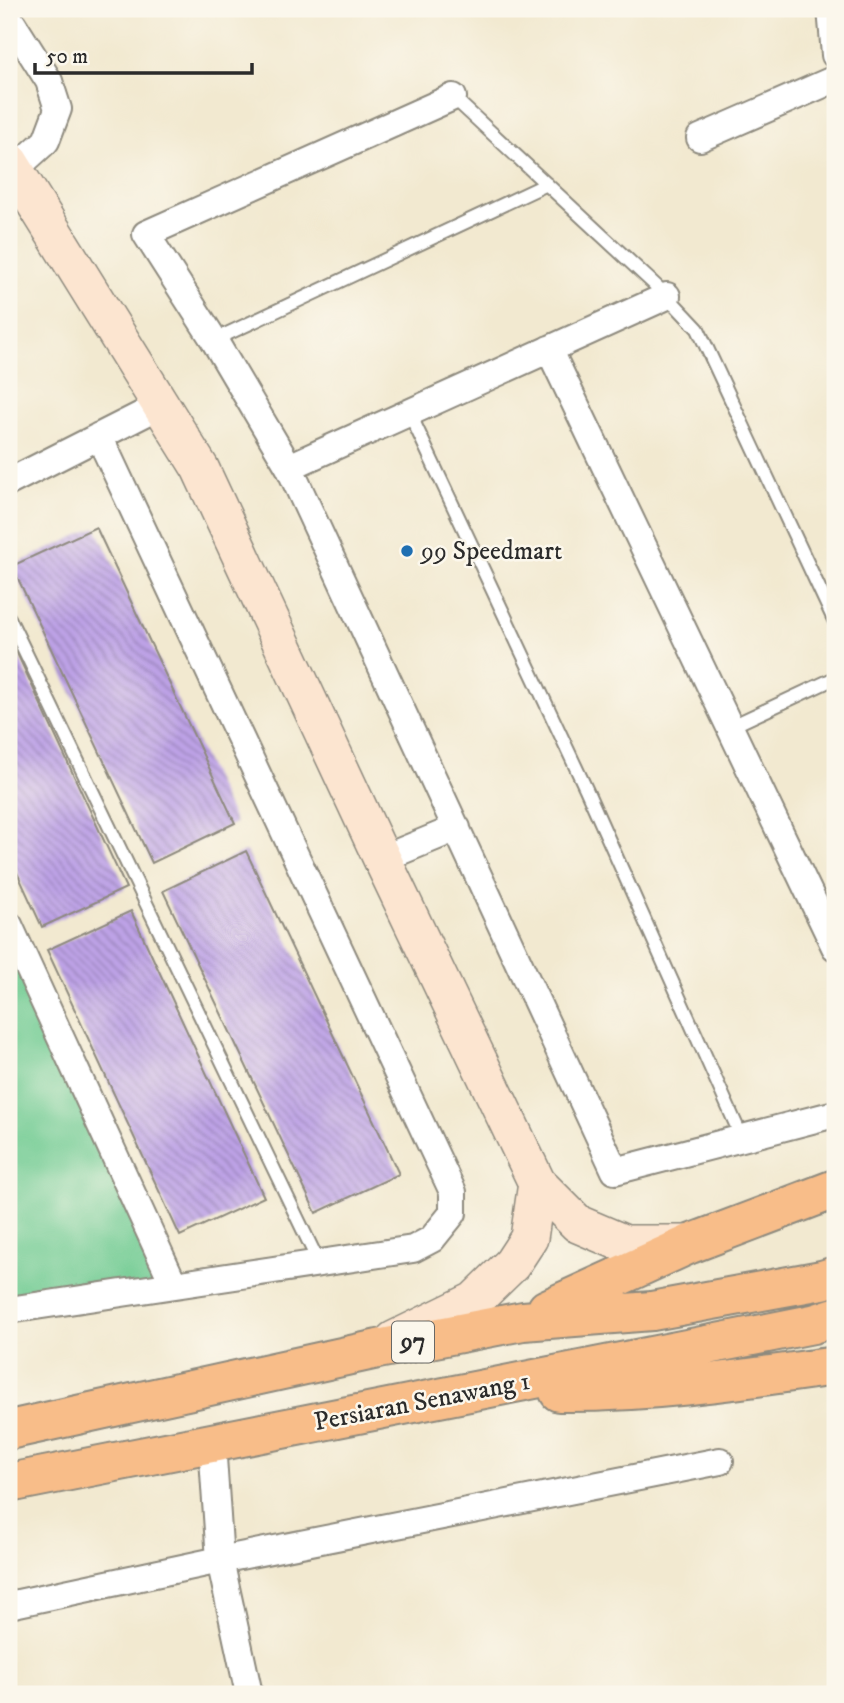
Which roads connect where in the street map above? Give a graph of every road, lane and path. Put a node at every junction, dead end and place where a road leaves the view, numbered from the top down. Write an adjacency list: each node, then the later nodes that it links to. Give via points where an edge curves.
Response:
1 (831, 9): 3 (street)
2 (9, 18): 7 (street, via 50,81 58,109 46,141)
3 (835, 55)
4 (835, 79): 6 (street)
5 (453, 97): 8 (lane); 10 (street, via 146,234)
6 (700, 138)
7 (11, 168): 12 (street)
8 (547, 184): 9 (lane); 10 (lane)
9 (667, 296): 11 (street); 18 (lane, via 698,329)
10 (214, 340): 15 (street)
11 (549, 349): 13 (street); 20 (street)
12 (161, 405): 14 (street); 22 (street, via 200,468)
13 (409, 412): 15 (street); 26 (lane, via 580,776)
14 (99, 436): 16 (street); 30 (street, via 453,1192 453,1213 432,1239 413,1249)
15 (289, 467): 21 (street)
16 (9, 482)
17 (9, 618): 30 (lane)
18 (835, 622)
19 (835, 678): 20 (lane)
20 (730, 727): 24 (street)
21 (457, 828): 22 (street); 26 (street, via 615,1171)
22 (382, 859): 27 (street)
23 (9, 925): 32 (street)
24 (835, 947)
25 (835, 1114): 26 (street)
26 (742, 1138)
27 (537, 1183): 29 (street, via 578,1224 625,1244); 36 (street, via 529,1238 512,1264 474,1301)
28 (835, 1189): 29 (main road)
29 (690, 1244): 35 (main road)
30 (319, 1263): 32 (street)
31 (829, 1278): 35 (main road, 97, via 652,1311)
32 (174, 1285): 33 (street)
33 (9, 1310)
34 (824, 1320): 38 (main road, Persiaran Senawang 1 / 97)
35 (523, 1321): 36 (main road, 97)
36 (377, 1349): 39 (main road, 97)
37 (835, 1366): 38 (main road, via 712,1384 604,1392)
38 (481, 1390): 40 (main road, Persiaran Senawang 1 / 97)
39 (9, 1430)
40 (212, 1443): 42 (main road, Persiaran Senawang 1 / 97); 43 (street)
41 (720, 1461): 43 (street)
42 (9, 1483)
43 (220, 1560): 44 (street); 45 (street)
44 (9, 1605)
45 (248, 1694)

